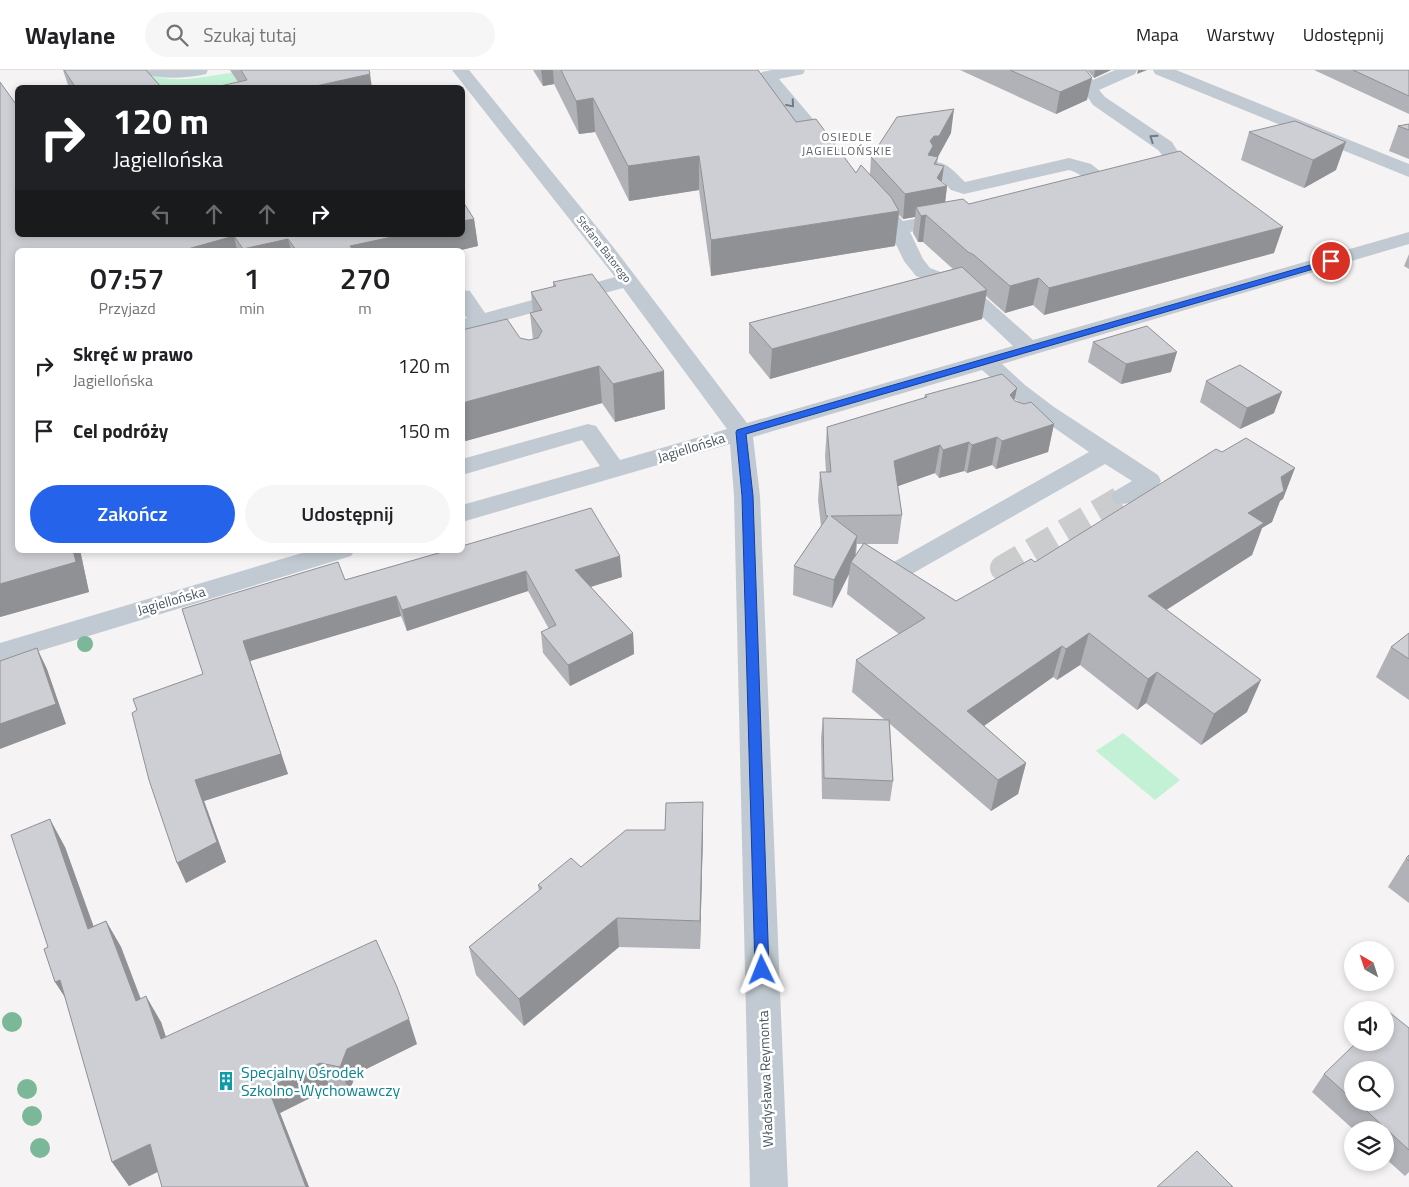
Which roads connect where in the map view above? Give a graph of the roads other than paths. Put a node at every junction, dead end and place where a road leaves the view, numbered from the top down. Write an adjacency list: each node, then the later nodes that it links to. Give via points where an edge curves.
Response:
1 (147, 70): 2 (street, via 179,74)
2 (200, 70)
3 (460, 70): 20 (street, Stefana Batorego)
4 (797, 70): 10 (street, one-way to 10, via 759,78)
5 (1074, 70): 8 (street, via 1087,81)
6 (1129, 70): 8 (street)
7 (1161, 70): 9 (street)
8 (1089, 88): 13 (street, one-way to 8, via 1159,168 1168,162 1171,155 1166,146 1098,101)
9 (1353, 150): 12 (street); 15 (street)
10 (842, 165)
11 (938, 167): 13 (street, via 964,188 1069,164 1084,168)
12 (1409, 171)
13 (1104, 182): 14 (street)
14 (1077, 189)
15 (1409, 189)
16 (874, 203): 18 (street)
17 (966, 215): 18 (street)
18 (898, 228): 23 (street, via 923,272 962,287)
19 (1409, 238): 23 (street, Jagiellońska)
20 (628, 280): 22 (street); 27 (street, Stefana Batorego)
21 (465, 299): 22 (street)
22 (487, 324)
23 (1028, 348): 24 (street, Jagiellońska)
24 (985, 360): 25 (street, via 1005,382); 27 (street, Jagiellońska)
25 (1045, 410): 26 (street); 28 (street)
26 (1019, 423)
27 (741, 432): 30 (street, Jagiellońska); 36 (street, Władysława Reymonta, via 748,496)
28 (1106, 454): 31 (street, via 1149,481); 34 (street)
29 (465, 466): 30 (street, via 588,432)
30 (615, 470): 32 (street, Jagiellońska)
31 (1124, 497)
32 (465, 513)
33 (332, 553): 35 (street, Jagiellońska)
34 (892, 574)
35 (0, 653)
36 (769, 1187)

